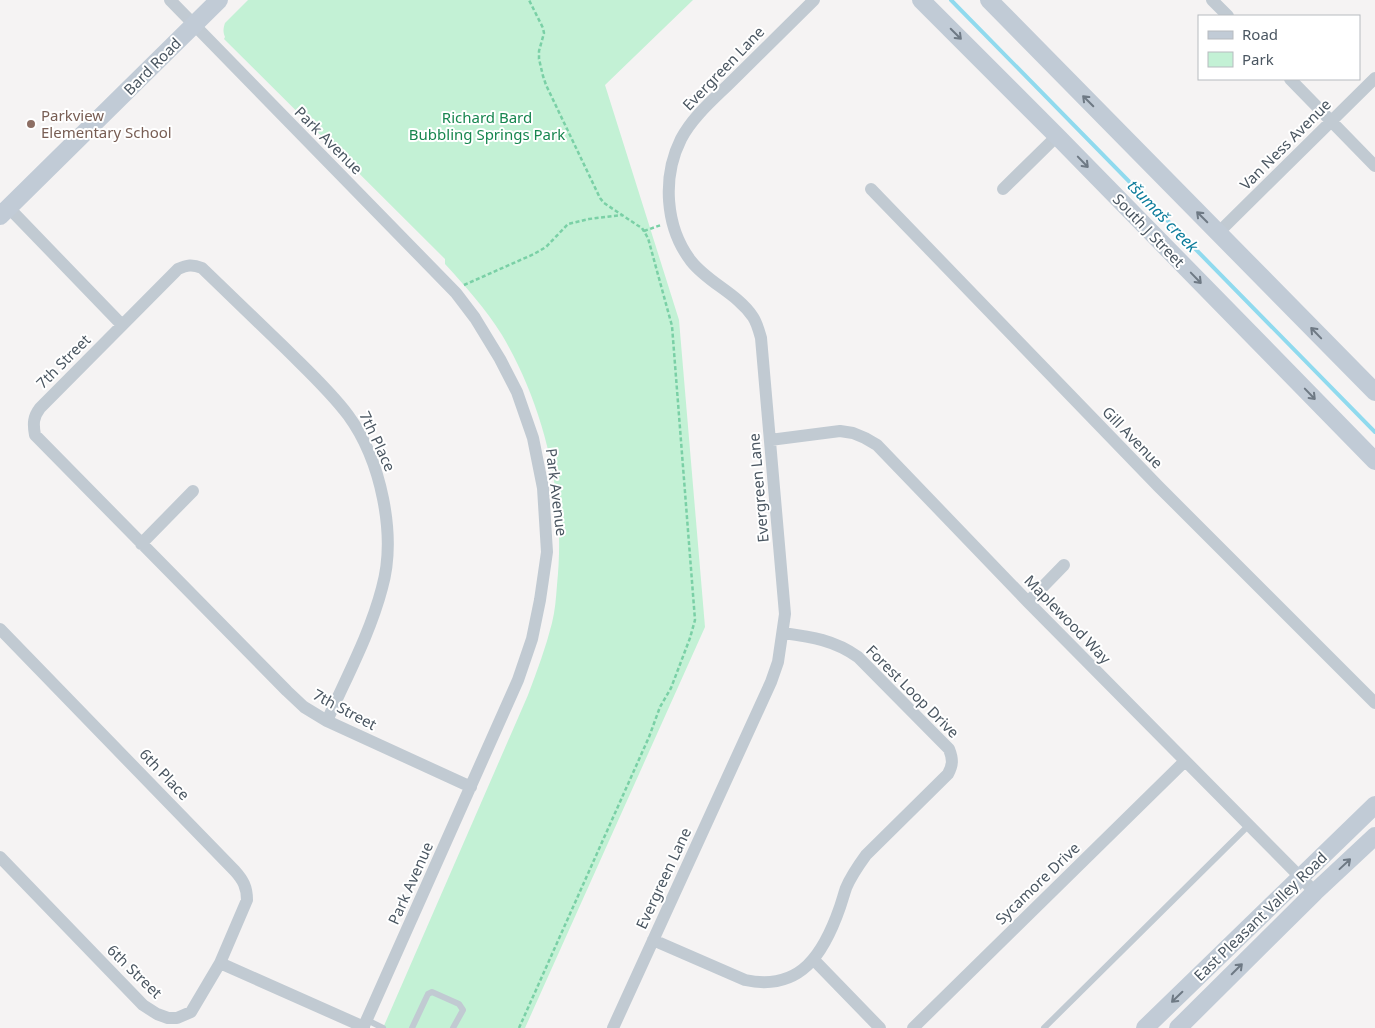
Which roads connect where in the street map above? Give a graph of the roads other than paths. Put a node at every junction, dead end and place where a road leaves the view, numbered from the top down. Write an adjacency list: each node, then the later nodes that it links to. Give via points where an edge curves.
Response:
1 (170, 0): 8 (street, Park Avenue)
2 (219, 0): 8 (street, Bard Road)
3 (814, 0): 20 (street, Evergreen Lane, via 699,114 681,139 672,163 668,189 672,220 691,261 739,301 753,318 762,338)
4 (921, 0): 12 (street, South J Street, one-way to 12)
5 (989, 0): 17 (street, one-way to 5)
6 (1212, 0): 7 (street)
7 (1227, 15)
8 (193, 25): 16 (street, Bard Road); 31 (street, Park Avenue, via 456,292 500,358 518,392 533,438 543,488 547,552 532,639 518,680)
9 (1375, 78): 11 (street, Van Ness Avenue)
10 (1291, 80): 11 (street)
11 (1331, 121): 13 (street); 17 (street, Van Ness Avenue)
12 (1058, 136): 15 (street); 21 (street, South J Street, one-way to 21)
13 (1375, 166)
14 (871, 189): 28 (street, Gill Avenue, via 1152,480)
15 (1004, 190)
16 (4, 212): 18 (street)
17 (1218, 233): 19 (street, one-way to 17)
18 (122, 325): 23 (street, 7th Street, via 40,408 34,416 33,425 35,435); 29 (street, 7th Place, via 178,269 185,265 202,268 330,392 362,437 383,497 388,554 383,587 372,622)
19 (1375, 392)
20 (770, 440): 25 (street, Maplewood Way, via 840,431 865,438 876,445); 27 (street, Evergreen Lane)
21 (1375, 461)
22 (193, 490): 23 (street)
23 (141, 544): 29 (street, 7th Street, via 286,691)
24 (1064, 565): 25 (street)
25 (1028, 602): 30 (street, Maplewood Way)
26 (0, 629): 40 (street, 6th Place, via 242,879 247,900)
27 (783, 633): 38 (street, Evergreen Lane, via 771,682); 39 (street, Forest Loop Drive, via 816,638 846,648 949,750 952,758 948,774 855,869 828,936)
28 (1375, 703)
29 (327, 721): 31 (street, 7th Street)
30 (1185, 761): 33 (street, Maplewood Way); 47 (street, Sycamore Drive)
31 (471, 787): 41 (street, Park Avenue)
32 (1375, 805): 36 (street, East Pleasant Valley Road)
33 (1249, 825): 36 (street, Maplewood Way); 48 (lane)
34 (1375, 836): 37 (street, East Pleasant Valley Road, one-way to 34)
35 (0, 857): 40 (street, 6th Street, via 143,1004 157,1014 177,1018 191,1012)
36 (1300, 877): 37 (street, Maplewood Way); 49 (street, East Pleasant Valley Road, one-way to 49)
37 (1315, 892): 50 (street, East Pleasant Valley Road, one-way to 37)
38 (653, 940): 39 (street, Forest Loop Drive, via 756,983 787,978); 45 (street, Evergreen Lane)
39 (814, 960): 46 (street)
40 (220, 964): 41 (street)
41 (364, 1025): 42 (lane)
42 (383, 1028)
43 (412, 1028): 44 (lane, via 428,994 432,992 459,1004 463,1010)
44 (453, 1028)
45 (613, 1028)
46 (880, 1028)
47 (913, 1028)
48 (1044, 1028)
49 (1145, 1028)
50 (1178, 1028)

